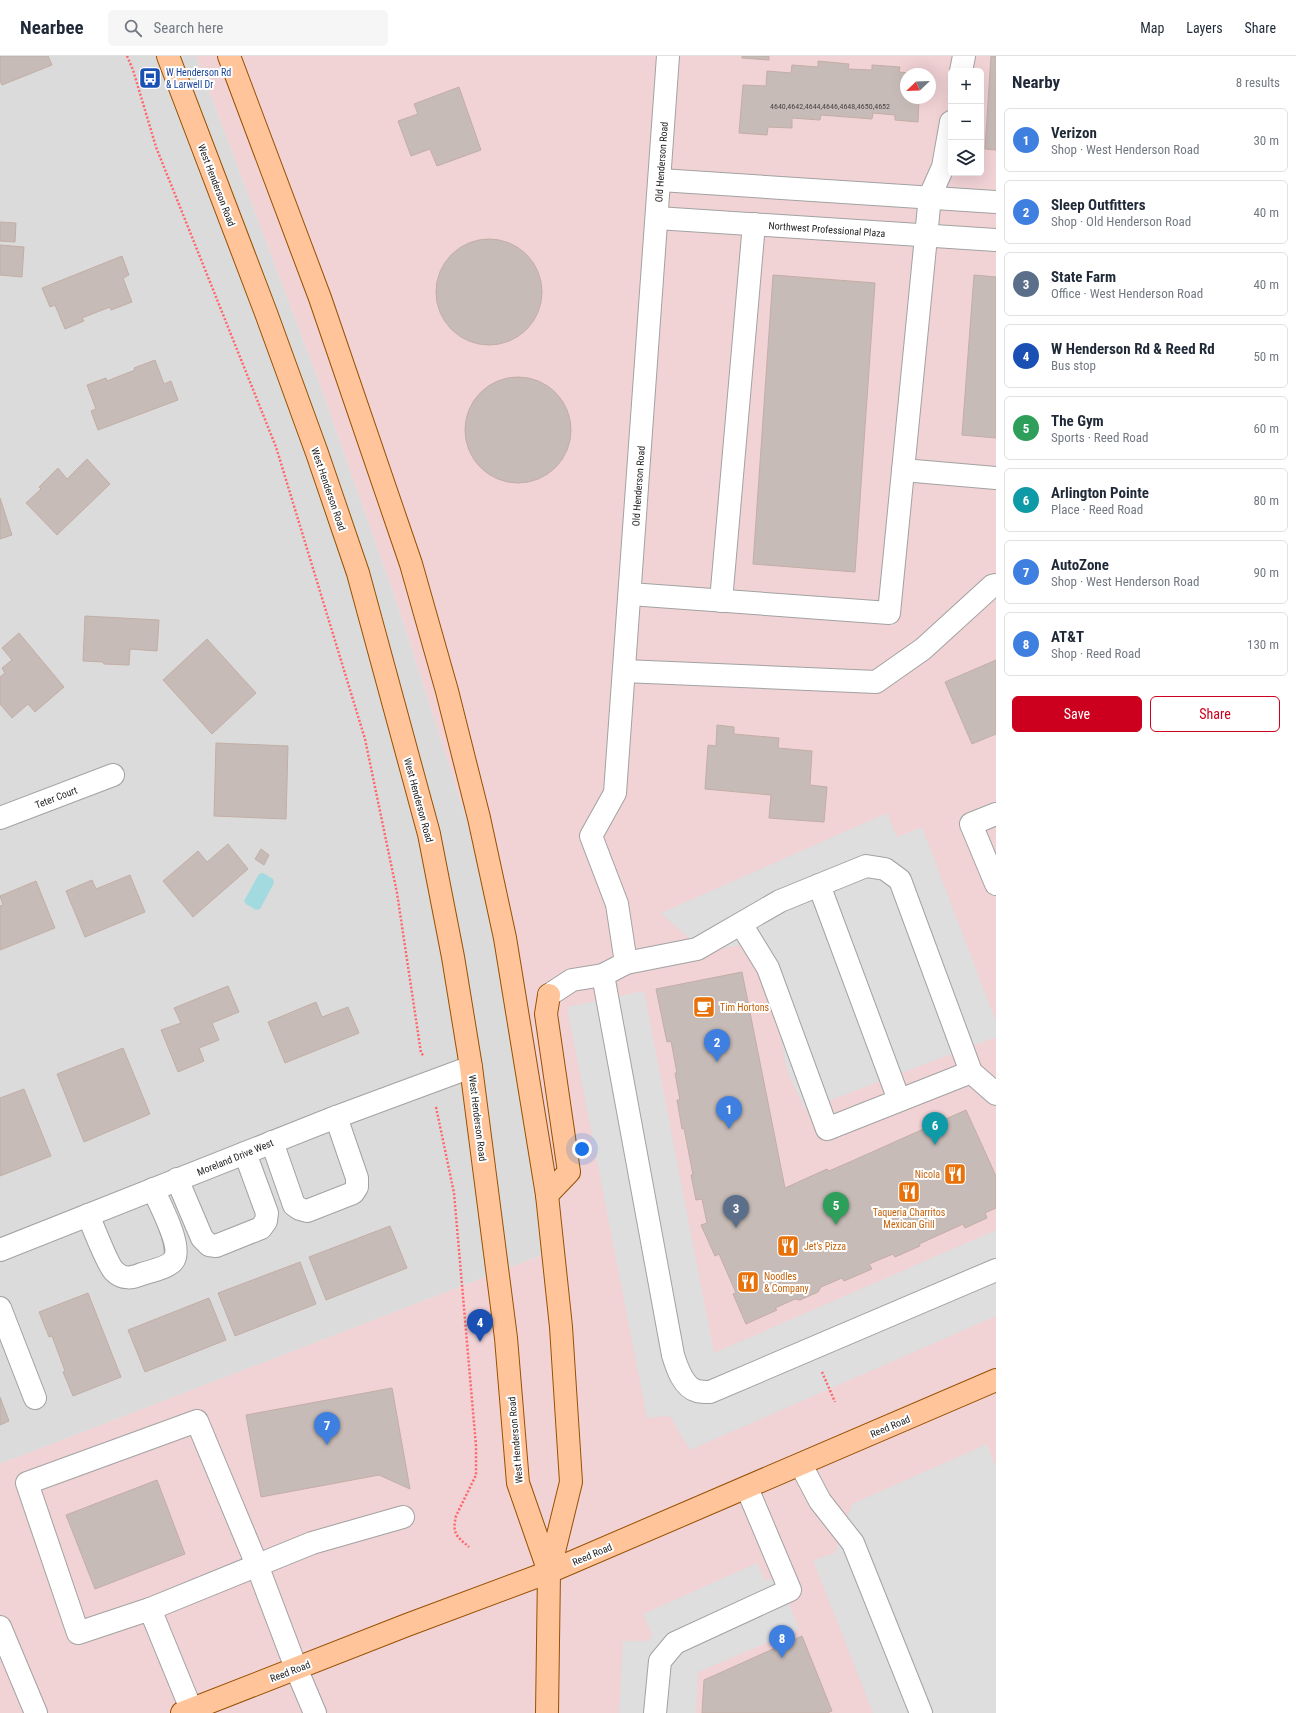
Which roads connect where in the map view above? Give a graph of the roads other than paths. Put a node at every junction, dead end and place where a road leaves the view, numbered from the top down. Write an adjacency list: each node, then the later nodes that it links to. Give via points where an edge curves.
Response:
1 (168, 56): 29 (main road, West Henderson Road, via 269,320 358,573 429,834)
2 (229, 56): 38 (main road, West Henderson Road, via 320,298 411,564 448,691 505,938)
3 (668, 56): 7 (street, Old Henderson Road)
4 (964, 56): 5 (street)
5 (962, 68)
6 (948, 139): 8 (street, via 943,167)
7 (660, 180): 8 (street); 10 (street, Old Henderson Road)
8 (930, 196): 9 (street); 12 (street)
9 (996, 202)
10 (657, 218): 11 (street, Northwest Professional Plaza); 17 (street, Old Henderson Road)
11 (754, 224): 12 (street, Northwest Professional Plaza); 18 (street)
12 (927, 236): 13 (street, Northwest Professional Plaza); 14 (street)
13 (996, 240)
14 (903, 470): 15 (street); 18 (street, via 889,613)
15 (996, 478)
16 (996, 585): 19 (street, via 923,650 876,682)
17 (630, 594): 18 (street); 19 (street, Old Henderson Road)
18 (721, 600)
19 (624, 671): 26 (street, Old Henderson Road, via 615,793 591,836 617,904)
20 (113, 775): 22 (street, Teter Court)
21 (996, 814): 23 (street, via 971,824)
22 (0, 818)
23 (996, 884)
24 (819, 885): 25 (street, via 780,901); 30 (street, via 866,866 885,869 900,880); 32 (street)
25 (741, 924): 26 (street, via 697,949); 32 (street, via 768,968 827,1128)
26 (626, 963): 27 (street)
27 (603, 975): 28 (street, via 572,980); 41 (street, via 673,1355 678,1372 686,1383 697,1391 710,1392)
28 (549, 996): 38 (main road, via 546,1014 569,1172)
29 (471, 1067): 33 (street, Moreland Drive West); 49 (main road, West Henderson Road, via 506,1338 518,1483)
30 (971, 1072): 31 (street); 32 (street)
31 (996, 1094)
32 (899, 1100)
33 (336, 1116): 34 (street, Moreland Drive West); 34 (street, via 356,1178 357,1187 353,1193 307,1211 300,1210 294,1205)
34 (272, 1142): 35 (street, Moreland Drive West)
35 (245, 1153): 36 (street, Moreland Drive West); 36 (street, via 266,1213 266,1221 261,1228 216,1246 209,1245 202,1238)
36 (177, 1180): 37 (street, Moreland Drive West)
37 (153, 1189): 39 (street, Moreland Drive West); 39 (street, via 176,1242 174,1261 168,1265 133,1277 122,1277 113,1270)
38 (547, 1195): 49 (main road, West Henderson Road, via 561,1327 571,1482)
39 (88, 1215): 40 (street, Moreland Drive West)
40 (0, 1250)
41 (996, 1270)
42 (0, 1308): 44 (street)
43 (996, 1381): 45 (main road, Reed Road)
44 (35, 1398)
45 (801, 1465): 46 (main road, Reed Road); 58 (street, via 820,1501 852,1543)
46 (747, 1488): 49 (main road, Reed Road); 57 (street, via 790,1590 675,1643 660,1661)
47 (403, 1517): 48 (street, via 312,1543)
48 (257, 1565): 50 (street); 50 (street, via 197,1422 26,1483 78,1632); 52 (street)
49 (549, 1572): 52 (main road, Reed Road); 56 (main road, West Henderson Road)
50 (150, 1610): 53 (street)
51 (0, 1627): 54 (street)
52 (296, 1668): 53 (main road, Reed Road); 55 (street)
53 (186, 1711)
54 (36, 1713)
55 (315, 1713)
56 (547, 1713)
57 (655, 1713)
58 (921, 1713)

